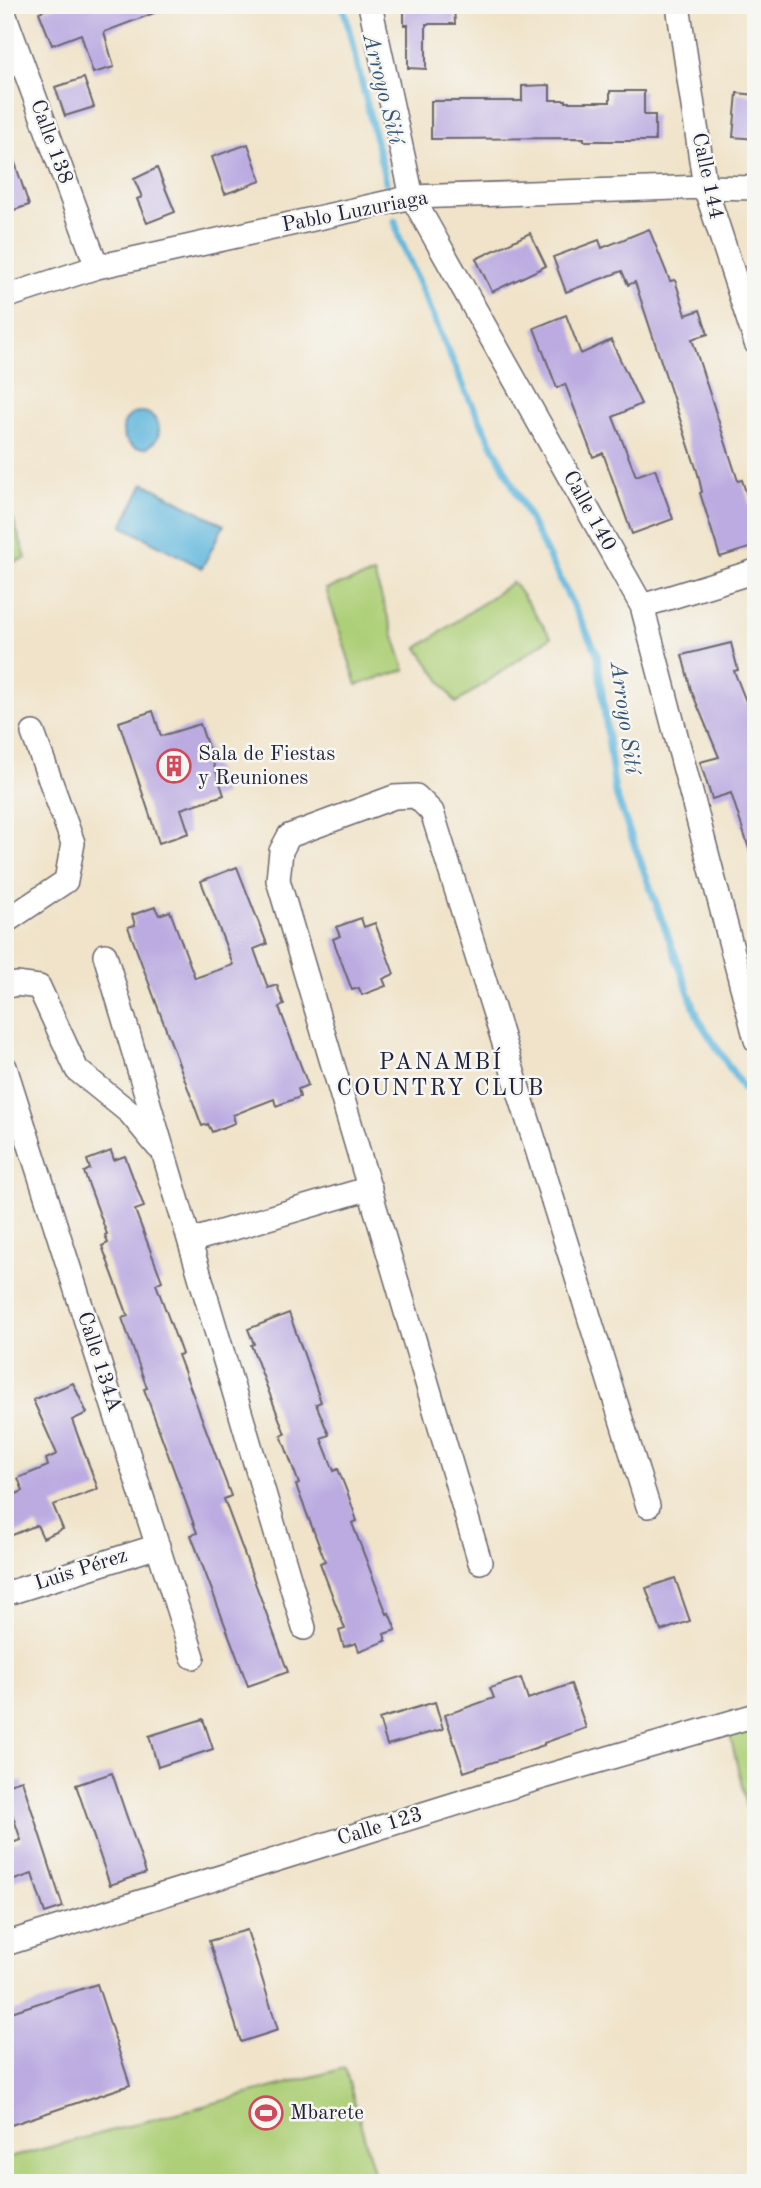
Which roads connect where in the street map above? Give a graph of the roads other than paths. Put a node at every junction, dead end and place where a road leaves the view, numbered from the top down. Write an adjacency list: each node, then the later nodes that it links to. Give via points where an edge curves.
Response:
1 (370, 5): 6 (street, Calle 140)
2 (678, 5): 4 (street, Calle 144)
3 (5, 16): 7 (street, Calle 138)
4 (705, 187): 5 (street, Pablo Luzuriaga); 6 (street, Pablo Luzuriaga); 9 (street, Calle 144)
5 (756, 188)
6 (412, 197): 7 (street, Pablo Luzuriaga); 11 (street, Calle 140)
7 (97, 267): 8 (street, Pablo Luzuriaga)
8 (5, 297)
9 (756, 343)
10 (756, 571): 11 (street)
11 (642, 606): 16 (street, Calle 140)
12 (33, 733): 13 (street, via 73,843 66,881)
13 (5, 922)
14 (105, 954): 18 (street)
15 (5, 987): 18 (street, via 39,987 77,1070 130,1113)
16 (756, 1040)
17 (5, 1067): 22 (street, Calle 134A)
18 (164, 1154): 20 (street)
19 (370, 1188): 20 (street); 21 (street, via 278,880 281,851 289,836 394,797 416,796 432,812); 23 (street)
20 (190, 1241): 25 (street)
21 (648, 1506)
22 (158, 1546): 24 (street, Luis Pérez); 26 (street, Calle 134A)
23 (480, 1562)
24 (5, 1594)
25 (304, 1628)
26 (193, 1657)
27 (756, 1715): 28 (street, Calle 123)
28 (5, 1944)

